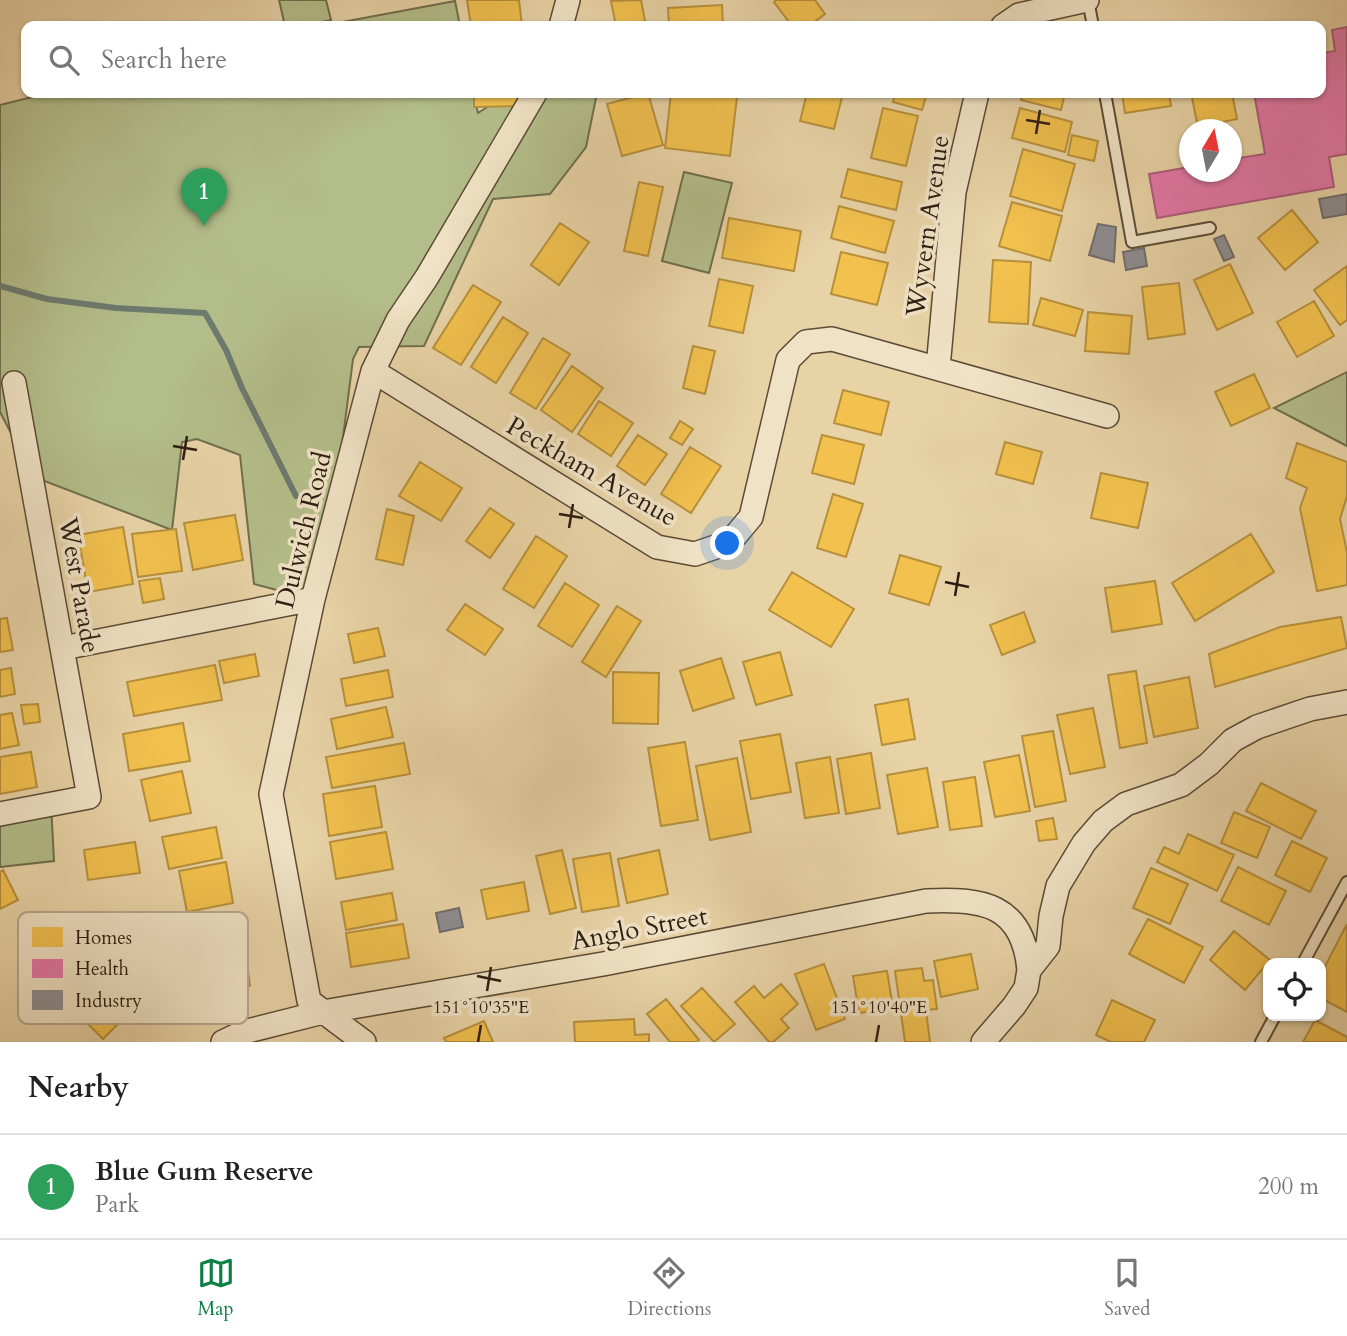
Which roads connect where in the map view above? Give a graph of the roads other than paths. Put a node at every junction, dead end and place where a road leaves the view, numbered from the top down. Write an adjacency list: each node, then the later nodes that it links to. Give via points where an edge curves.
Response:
1 (568, 0): 3 (street)
2 (1088, 0): 4 (street, via 1019,15); 5 (lane)
3 (562, 21)
4 (1010, 21)
5 (1092, 21)
6 (532, 98): 11 (street, Dulwich Road, via 398,320)
7 (976, 98): 10 (street, Wyvern Avenue, via 954,192)
8 (1106, 98): 9 (lane, via 1132,242)
9 (1210, 228)
10 (938, 368): 11 (street, Peckham Avenue, via 832,339 806,342 788,359 751,517 730,542 695,554 657,547); 13 (street, Peckham Avenue)
11 (373, 371): 14 (street, Dulwich Road)
12 (14, 383): 15 (street, West Parade)
13 (1107, 416)
14 (313, 599): 15 (street); 21 (street, Dulwich Road, via 271,794 309,1001)
15 (63, 648): 17 (street, West Parade, via 89,797)
16 (1347, 702): 20 (street, via 1257,727 1233,740 1181,785 1126,804 1103,821 1058,886 1048,946)
17 (0, 814)
18 (1347, 882): 19 (lane)
19 (1306, 958)
20 (1029, 970): 21 (street, Anglo Street, via 1027,950 1009,916 983,903 926,901); 25 (street, via 1026,988)
21 (324, 1012): 23 (street, Anglo Street, via 244,1032); 24 (street, Dulwich Road)
22 (1272, 1021): 26 (lane)
23 (223, 1042)
24 (363, 1042)
25 (983, 1042)
26 (1261, 1042)

